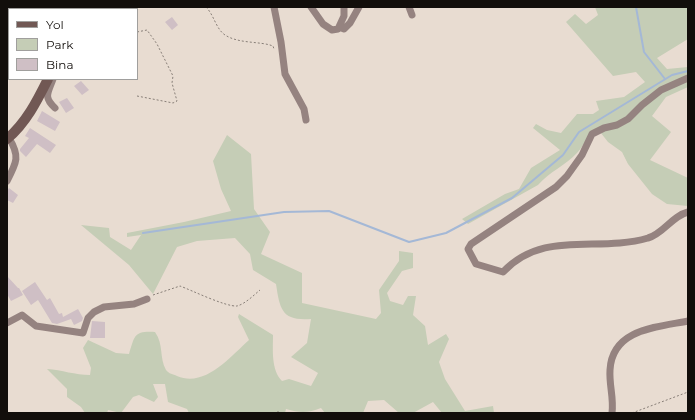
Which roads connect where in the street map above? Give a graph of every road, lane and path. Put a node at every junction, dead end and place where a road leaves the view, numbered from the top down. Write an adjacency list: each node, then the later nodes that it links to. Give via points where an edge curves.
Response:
1 (206, 7): 10 (path, via 225,35 248,43 273,46)
2 (274, 7): 16 (street, via 285,74 304,108)
3 (311, 7): 8 (street, via 323,24 332,30)
4 (344, 7): 8 (street, via 344,16)
5 (359, 7): 8 (street, via 350,23 344,28)
6 (409, 7): 7 (street)
7 (412, 15)
8 (339, 27)
9 (138, 32): 14 (path, via 147,30 153,37 173,76 172,83 177,101 173,103)
10 (277, 53)
11 (688, 78): 19 (street, via 661,90 618,125 592,134 578,160 556,187 471,244 468,249 476,264 503,272 515,260 542,248 649,238)
12 (48, 80): 17 (main road, via 35,105)
13 (52, 80): 15 (street, via 47,100)
14 (137, 96)
15 (55, 108)
16 (306, 120)
17 (8, 138): 18 (street, via 16,151 16,162)
18 (7, 181)
19 (688, 212)
20 (260, 290): 21 (path, via 236,306 180,286)
21 (147, 299): 23 (street, via 94,312 88,318 83,332 36,326 22,315)
22 (688, 321): 25 (street, via 643,330 622,341 612,355 610,369 614,399)
23 (7, 323)
24 (688, 392): 26 (path)
25 (612, 413)
26 (632, 413)

